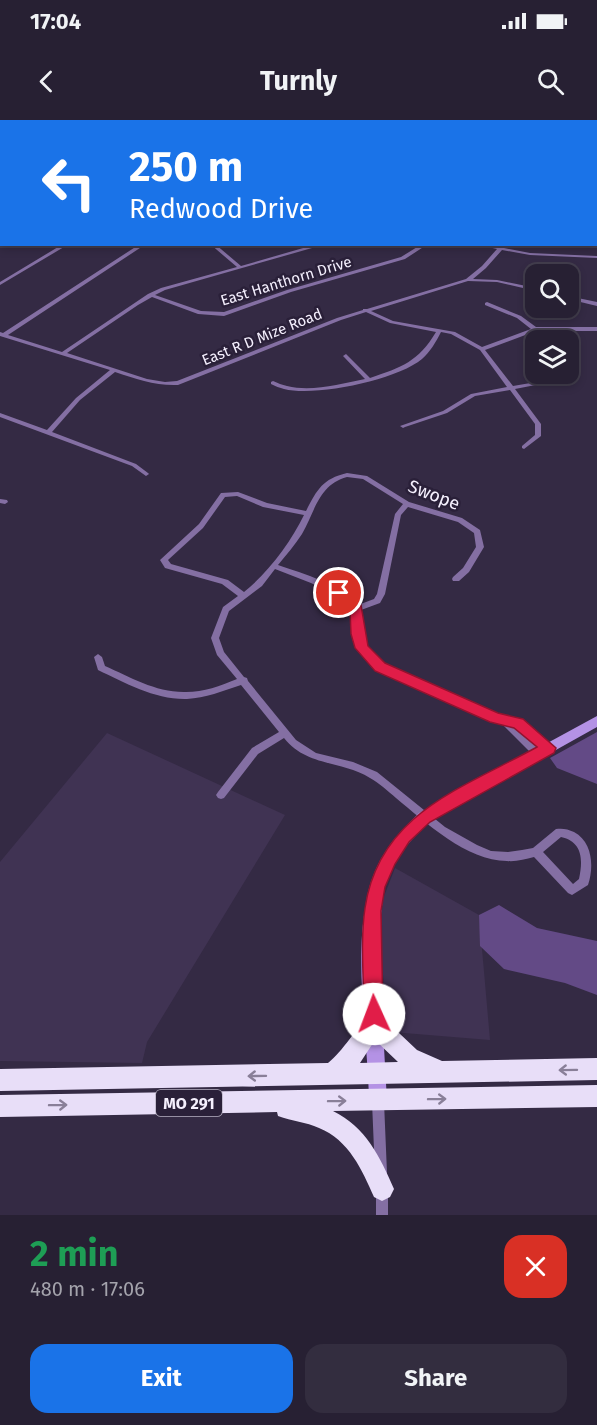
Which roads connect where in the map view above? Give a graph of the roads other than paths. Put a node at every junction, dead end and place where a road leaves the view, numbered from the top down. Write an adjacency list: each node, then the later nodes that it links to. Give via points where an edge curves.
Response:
1 (64, 246): 10 (street)
2 (141, 246): 20 (street)
3 (214, 246): 8 (street)
4 (317, 246): 8 (street)
5 (423, 246): 12 (street, East Hanthorn Drive, via 404,258 224,314 200,314)
6 (502, 247): 7 (street); 9 (street)
7 (597, 257)
8 (240, 267): 12 (street)
9 (468, 280): 11 (street, East R D Mize Road); 16 (street, East R D Mize Road)
10 (0, 284)
11 (525, 287)
12 (150, 295): 22 (street)
13 (579, 300): 15 (street)
14 (487, 304): 17 (street, via 519,317)
15 (597, 304)
16 (365, 310): 19 (street, via 392,322); 24 (street, East R D Mize Road, via 189,381 165,384)
17 (535, 329): 18 (street); 21 (street)
18 (597, 329)
19 (440, 330): 21 (street); 25 (street, via 419,359)
20 (2, 334): 22 (street, East R D Mize Road)
21 (482, 349): 28 (street)
22 (63, 353): 24 (street, East R D Mize Road)
23 (345, 356): 25 (street)
24 (114, 370): 31 (street, via 78,399)
25 (368, 379): 26 (street, via 301,391 284,390)
26 (273, 383)
27 (529, 384): 28 (street)
28 (509, 387): 30 (street, via 472,395 445,412); 32 (street, via 538,424 539,434)
29 (0, 415): 31 (street)
30 (404, 426)
31 (49, 432): 33 (street, via 134,465)
32 (524, 447)
33 (146, 474)
34 (407, 504): 35 (street, Swope, via 378,483 347,475 327,484); 37 (street, Swope, via 460,520 477,532 480,547); 39 (street, via 398,514 381,594 377,601)
35 (309, 514): 36 (street); 38 (street, via 229,493 164,560 168,566 225,582)
36 (274, 566): 38 (street, via 253,590); 39 (street, via 339,593)
37 (456, 579)
38 (243, 595): 41 (street, via 226,609 215,638 220,653)
39 (357, 608): 44 (street, via 362,648 373,662 503,721)
40 (98, 657): 41 (street, via 101,668 167,695 192,697)
41 (244, 680): 43 (street)
42 (597, 721): 44 (main road)
43 (284, 733): 45 (street, via 255,751); 46 (street, via 314,756 374,775)
44 (544, 751): 46 (main road)
45 (220, 795)
46 (424, 817): 47 (street, via 490,855 508,857); 48 (main road, via 404,837 377,887 371,938)
47 (536, 852): 47 (street, via 559,832 570,833 585,848 588,869 584,882 572,890)
48 (374, 1023): 50 (highway, via 415,1061 429,1068); 51 (main road); 52 (highway, via 353,1056)
49 (597, 1070): 50 (highway, MO 291, one-way to 50)
50 (459, 1072): 51 (highway, MO 291)
51 (378, 1074): 52 (highway, MO 291); 55 (main road)
52 (329, 1075): 53 (highway, MO 291, one-way to 53)
53 (0, 1080)
54 (597, 1096): 55 (highway, MO 291, one-way to 54)
55 (378, 1101): 56 (highway, MO 291, one-way to 55); 58 (street)
56 (257, 1102): 57 (highway, MO 291, one-way to 56); 58 (highway, via 303,1111 338,1124 368,1156)
57 (0, 1106)
58 (382, 1189): 59 (street)
59 (382, 1215)

